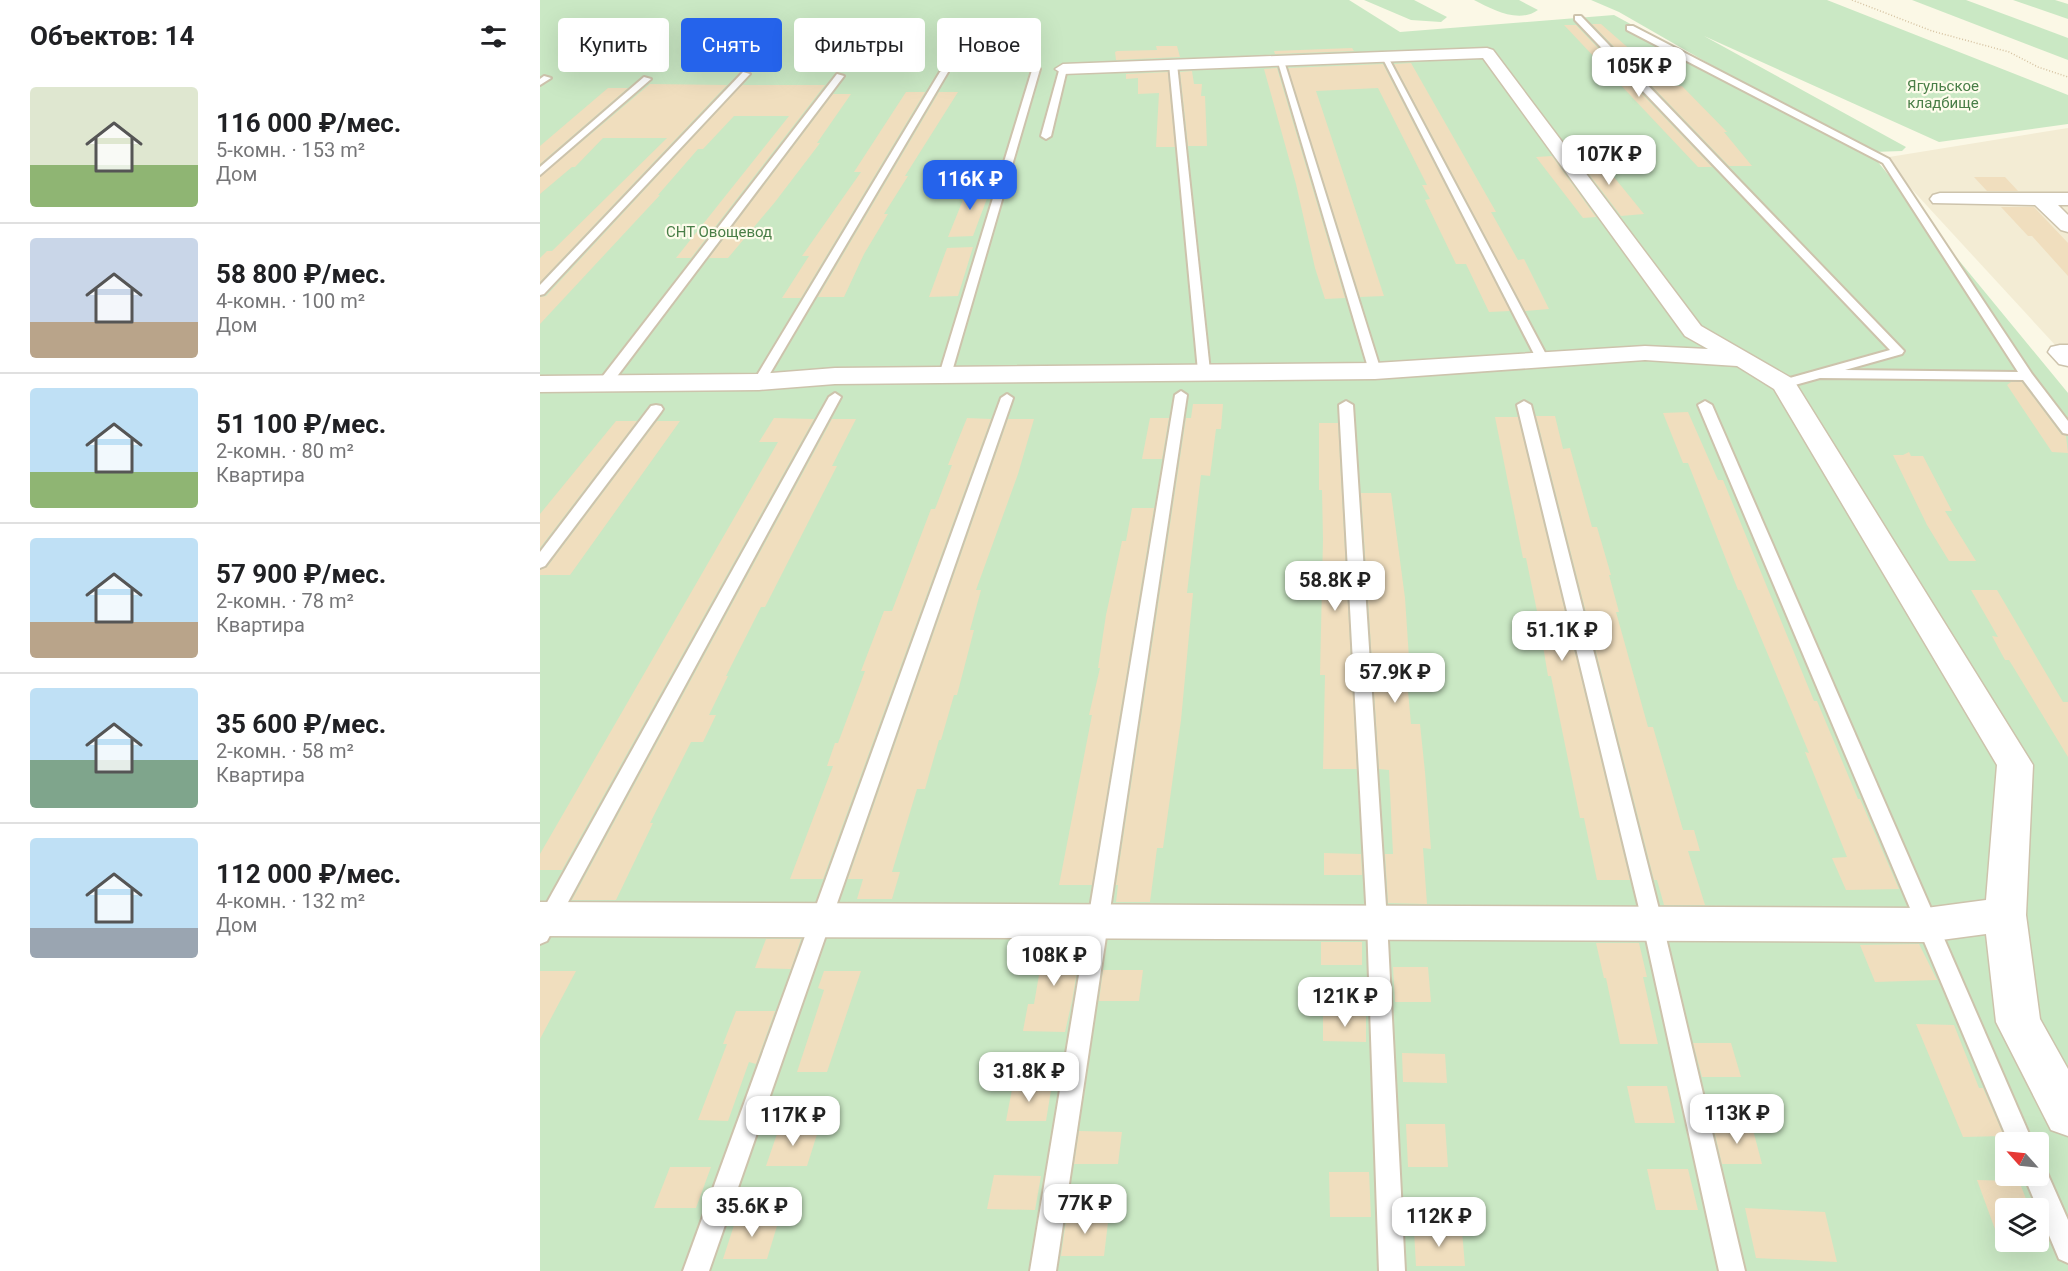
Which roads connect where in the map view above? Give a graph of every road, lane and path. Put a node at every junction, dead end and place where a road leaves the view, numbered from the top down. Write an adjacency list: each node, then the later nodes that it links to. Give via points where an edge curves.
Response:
1 (1852, 0): 12 (path, via 1932,31 2009,52)
2 (1578, 18): 27 (lane, via 1898,351)
3 (1630, 28): 29 (lane, via 1886,161)
4 (1384, 57): 5 (street); 22 (street, via 1487,53 1693,331); 24 (lane)
5 (1280, 61): 6 (street); 26 (lane)
6 (1173, 64): 7 (street); 25 (lane)
7 (1063, 69): 14 (lane)
8 (944, 72): 30 (lane)
9 (1035, 72): 28 (lane)
10 (746, 74): 20 (lane)
11 (840, 76): 32 (lane)
12 (2068, 77)
13 (647, 78): 15 (lane)
14 (1046, 136)
15 (540, 172)
16 (2040, 199): 17 (street); 18 (street); 19 (street)
17 (2068, 199)
18 (1940, 200)
19 (2068, 226)
20 (540, 292)
21 (2068, 352): 23 (street, via 2060,352)
22 (1743, 359): 24 (street, via 1645,352); 33 (street)
23 (2068, 359)
24 (1543, 360): 26 (street)
25 (1204, 371): 26 (street); 28 (street)
26 (1375, 371)
27 (1819, 374): 29 (lane); 33 (lane)
28 (945, 375): 30 (street, via 835,376)
29 (2027, 376): 41 (lane)
30 (759, 382): 32 (street)
31 (540, 384): 32 (street)
32 (604, 384)
33 (1784, 384): 43 (street, via 2015,765)
34 (1181, 394): 46 (lane)
35 (835, 397): 47 (lane)
36 (1007, 398): 44 (lane)
37 (1346, 405): 45 (lane)
38 (1524, 405): 49 (lane)
39 (1705, 405): 48 (lane)
40 (656, 409): 42 (lane)
41 (2068, 430)
42 (540, 563)
43 (2005, 915): 48 (street); 50 (street, via 2018,1022)
44 (822, 921): 46 (street); 47 (street); 54 (lane)
45 (1377, 921): 46 (street); 49 (street); 56 (lane)
46 (1097, 922): 55 (lane)
47 (543, 924)
48 (1926, 925): 49 (street); 51 (lane)
49 (1653, 926): 57 (lane)
50 (2068, 1113)
51 (2016, 1132)
52 (2040, 1186): 53 (lane)
53 (2068, 1250)
54 (696, 1271)
55 (1043, 1271)
56 (1392, 1271)
57 (1732, 1271)

